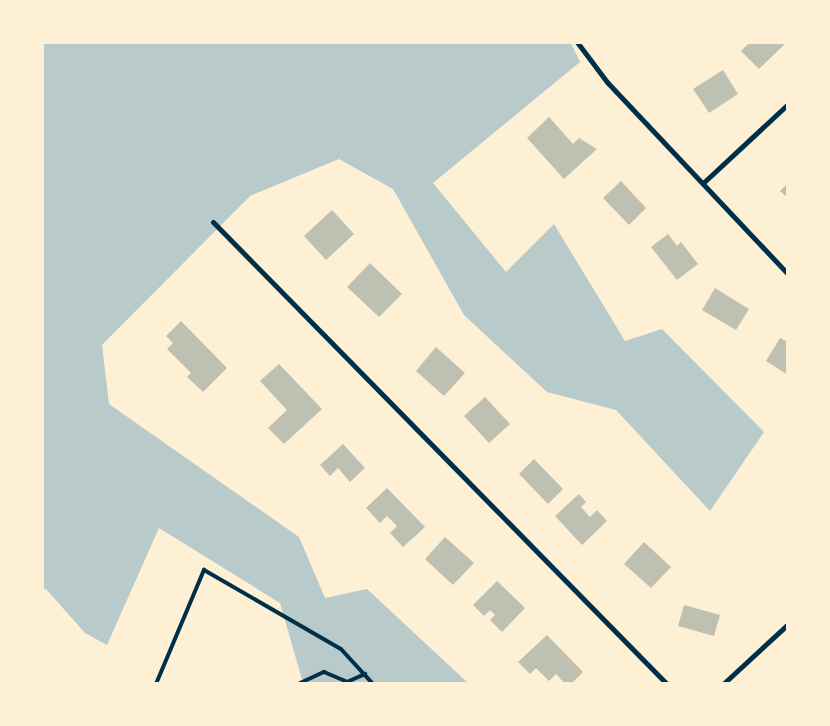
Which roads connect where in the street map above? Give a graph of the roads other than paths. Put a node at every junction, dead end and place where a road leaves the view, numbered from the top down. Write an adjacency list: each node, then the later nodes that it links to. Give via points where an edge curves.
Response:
1 (577, 42): 3 (street, via 601,75)
2 (788, 104): 3 (street)
3 (702, 183): 5 (street)
4 (213, 222): 12 (street)
5 (788, 274)
6 (788, 624): 13 (street)
7 (365, 674): 8 (lane); 9 (lane, via 341,649 204,570); 11 (lane)
8 (347, 682): 10 (lane, via 324,672)
9 (156, 684)
10 (298, 684)
11 (374, 684)
12 (667, 684)
13 (723, 684)

